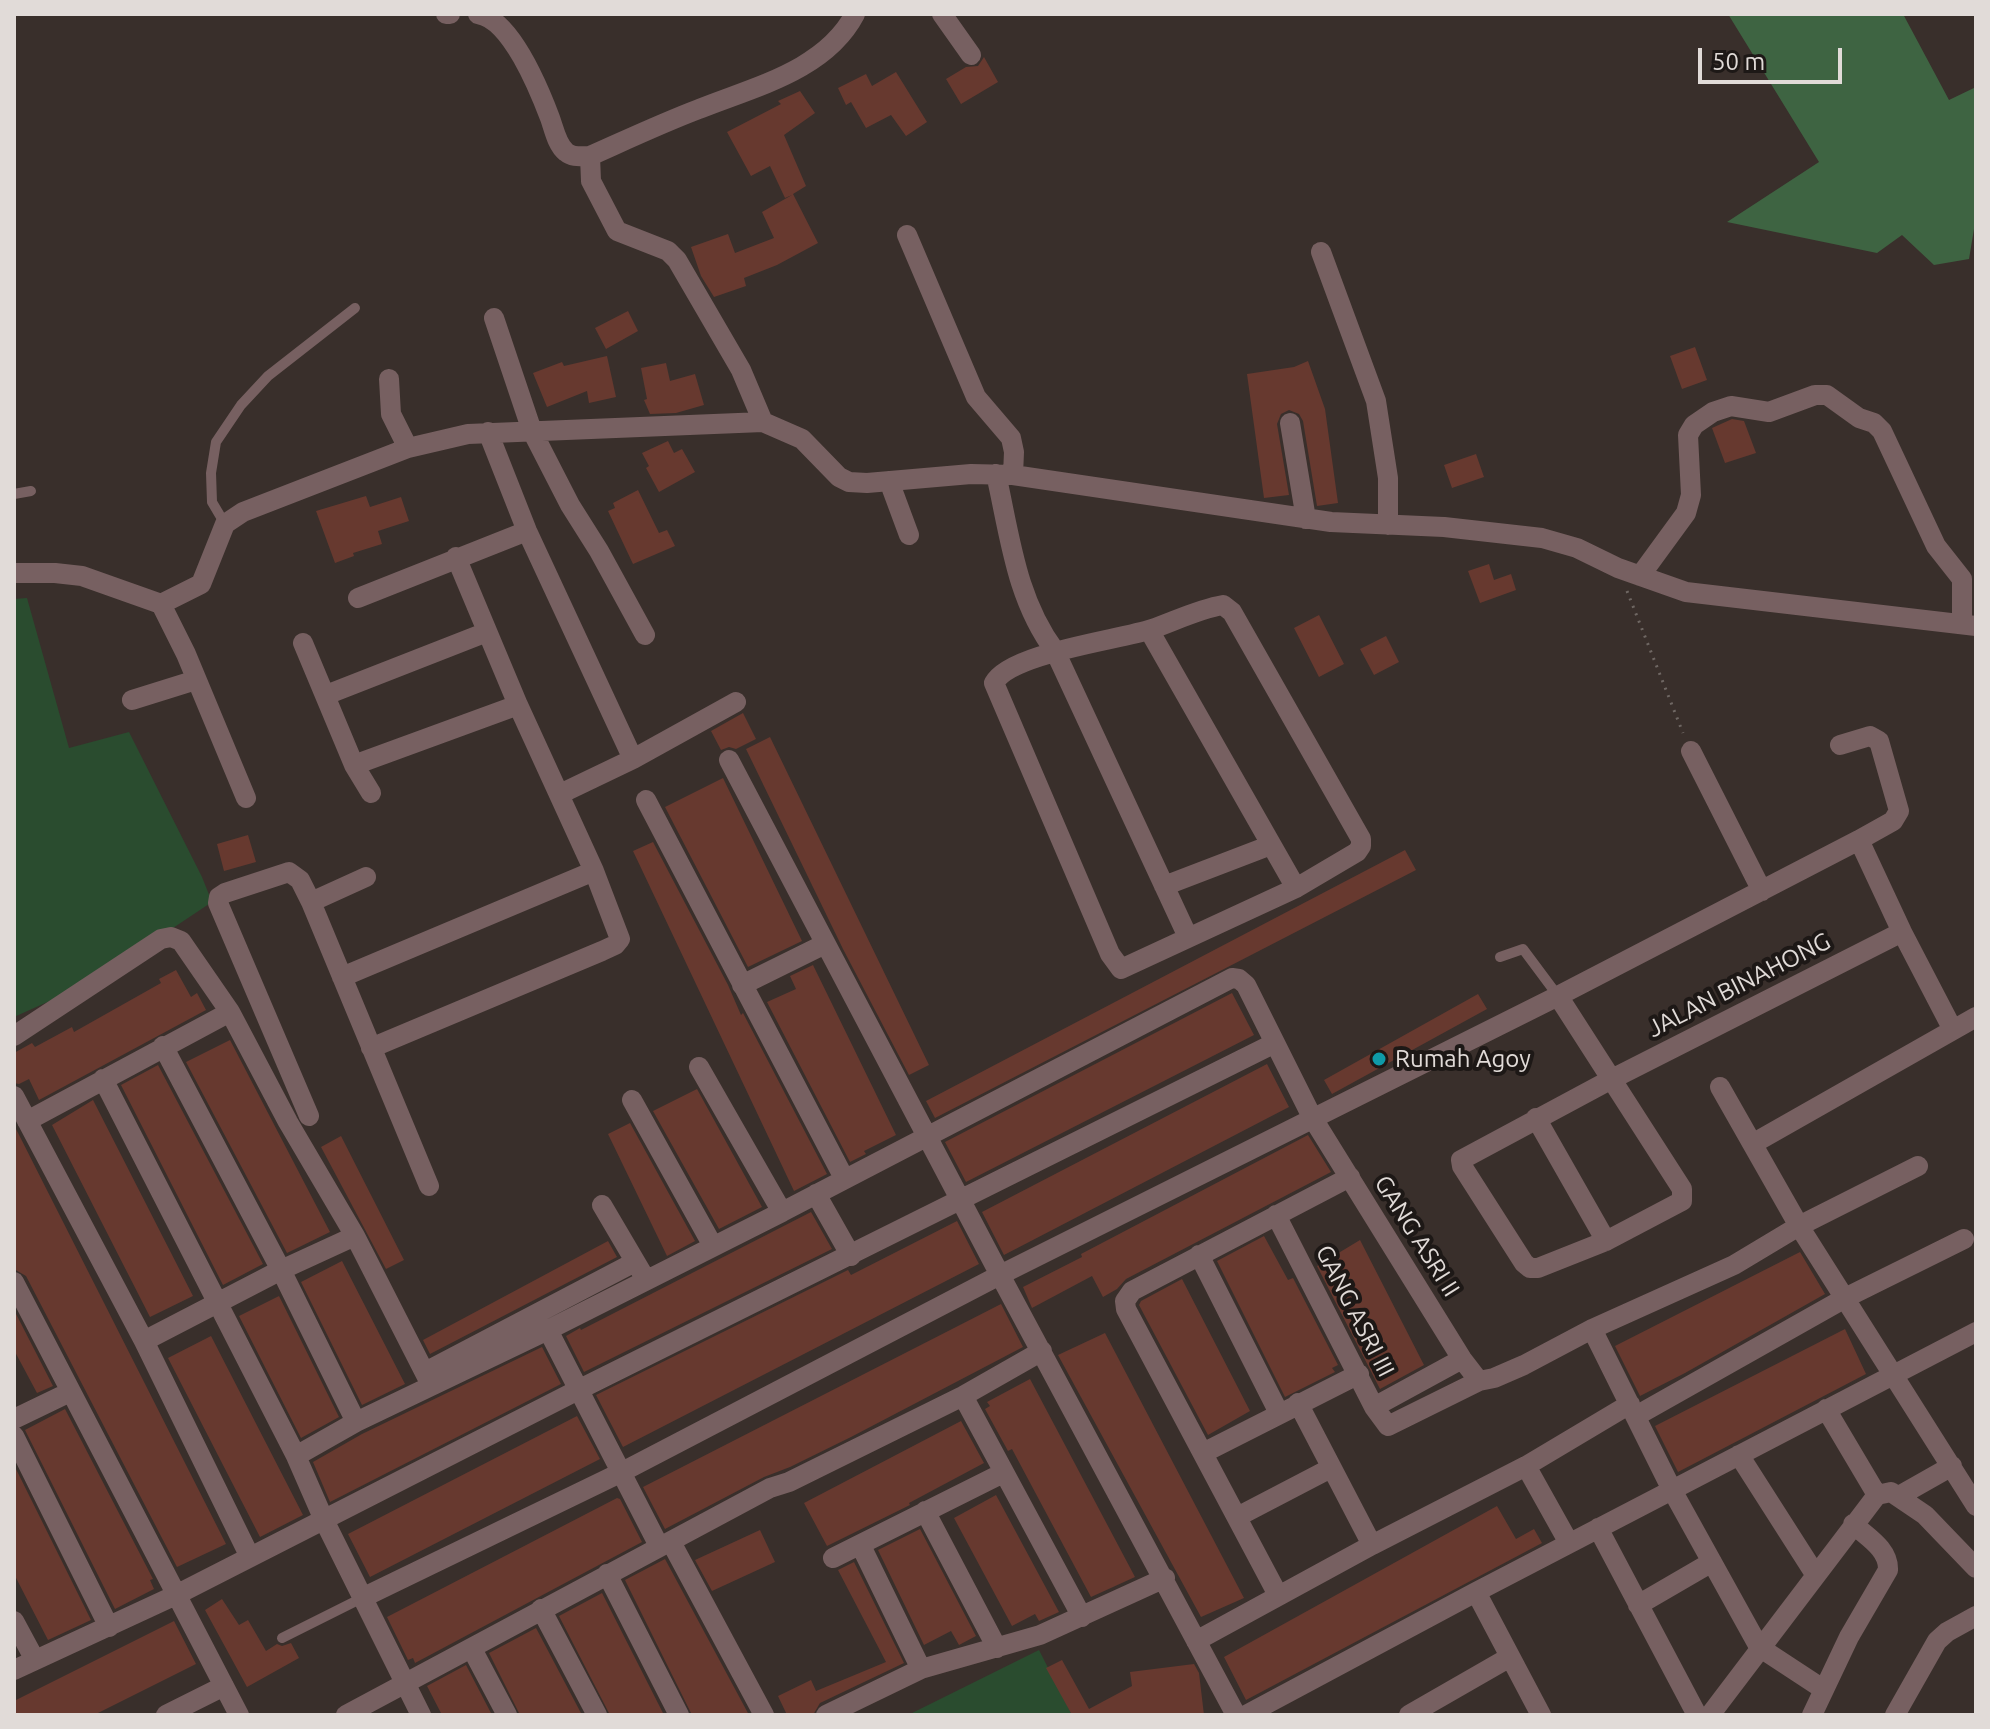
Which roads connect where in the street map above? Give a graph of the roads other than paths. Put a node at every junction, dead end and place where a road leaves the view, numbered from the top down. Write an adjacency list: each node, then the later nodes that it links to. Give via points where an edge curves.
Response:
1 (478, 14): 5 (street, via 507,32 563,151)
2 (855, 14): 5 (street, via 835,40 770,83)
3 (942, 14): 4 (street)
4 (971, 55)
5 (590, 156): 11 (street, via 591,181 614,227 677,260 741,370)
6 (907, 235): 16 (street, via 976,397 1011,438 1014,452)
7 (1321, 252): 22 (street, via 1376,401 1388,478)
8 (355, 308): 21 (lane, via 268,376 216,442 212,502)
9 (494, 318): 13 (street)
10 (389, 379): 15 (street, via 391,414)
11 (763, 422): 13 (street); 17 (street, via 808,444 844,480)
12 (1290, 423): 20 (street)
13 (532, 431): 14 (street); 33 (street)
14 (488, 432): 15 (street); 23 (street)
15 (408, 448): 21 (street, via 243,512)
16 (1005, 475): 17 (street); 20 (street); 35 (street, via 1021,589 1033,620)
17 (889, 481): 24 (street)
18 (31, 491): 19 (lane)
19 (14, 494)
20 (1306, 519): 22 (street)
21 (225, 524): 29 (street, via 201,584)
22 (1388, 525): 27 (street, via 1542,538)
23 (527, 531): 25 (street); 43 (street)
24 (909, 535)
25 (456, 557): 28 (street); 32 (street)
26 (14, 573): 29 (street, via 82,576)
27 (1640, 576): 30 (street, via 1686,592); 30 (street, via 1686,513 1691,495 1688,435 1694,425 1731,406 1769,412 1827,395 1882,431 1936,546 1962,579)
28 (358, 598)
29 (161, 604): 36 (street)
30 (1969, 625)
31 (1149, 630): 35 (street); 51 (street); 55 (street, via 1219,605 1232,612 1362,841 1357,852)
32 (487, 632): 37 (street); 40 (street)
33 (645, 635)
34 (303, 643): 37 (street)
35 (1055, 651): 54 (street); 59 (street, via 1001,674 994,686 1110,954 1125,969)
36 (196, 680): 38 (street); 48 (street)
37 (326, 695): 45 (street)
38 (132, 700)
39 (736, 702): 43 (street)
40 (518, 705): 45 (street); 47 (street)
41 (1840, 745): 50 (street, via 1870,736 1879,741 1899,811 1893,821)
42 (1691, 751): 56 (street)
43 (633, 759): 47 (street)
44 (729, 760): 60 (street)
45 (354, 765): 46 (street)
46 (371, 793)
47 (560, 794): 52 (street)
48 (246, 798)
49 (646, 800): 63 (street)
50 (1859, 840): 56 (street); 58 (street)
51 (1271, 845): 54 (street); 55 (street)
52 (594, 871): 62 (street); 71 (street, via 618,928 615,945)
53 (366, 877): 57 (street)
54 (1164, 886): 59 (street)
55 (1296, 888): 59 (street)
56 (1762, 891): 64 (street)
57 (311, 902): 62 (street); 78 (street, via 300,880 289,872 225,893 218,903)
58 (1897, 934): 67 (street); 74 (street, JALAN BINAHONG)
59 (1188, 937)
60 (825, 944): 63 (street); 82 (street)
61 (1500, 957): 64 (lane, via 1523,949)
62 (342, 977): 71 (street)
63 (742, 985): 86 (street)
64 (1558, 996): 74 (street); 79 (street)
65 (230, 1012): 68 (street, via 181,941 171,937); 70 (street); 94 (street)
66 (1976, 1017): 67 (street)
67 (1953, 1030): 83 (street)
68 (14, 1036)
69 (1275, 1043): 79 (street, GANG ASRI II); 82 (street, GANG ASRI II, via 1246,985 1232,978); 89 (street)
70 (163, 1046): 73 (street); 100 (street)
71 (371, 1048): 87 (street)
72 (699, 1067): 91 (street)
73 (103, 1079): 81 (street); 105 (street)
74 (1610, 1080): 80 (street, JALAN BINAHONG); 96 (street, via 1682,1189 1682,1201)
75 (1720, 1087): 83 (street)
76 (14, 1096): 81 (street)
77 (632, 1100): 97 (street)
78 (309, 1116)
79 (1312, 1117): 85 (street, GANG ASRI II); 102 (street)
80 (1536, 1118): 96 (street); 96 (street, JALAN BINAHONG, via 1467,1155 1462,1166 1530,1268)
81 (27, 1121): 109 (street)
82 (928, 1134): 86 (street); 89 (street)
83 (1754, 1143): 93 (street)
84 (1918, 1166): 93 (street)
85 (1350, 1177): 92 (street); 111 (street, GANG ASRI II)
86 (844, 1178): 88 (street)
87 (429, 1186)
88 (816, 1194): 91 (street); 99 (street)
89 (962, 1200): 99 (street); 102 (street)
90 (602, 1205): 101 (street)
91 (782, 1212): 97 (street)
92 (1276, 1215): 98 (street); 112 (street, GANG ASRI III)
93 (1799, 1226): 104 (street); 106 (street, via 1734,1265)
94 (355, 1236): 100 (street); 114 (street)
95 (1964, 1239): 104 (street)
96 (1606, 1241)
97 (713, 1246): 101 (street)
98 (1199, 1255): 120 (street); 126 (street, via 1132,1291 1125,1301)
99 (851, 1256): 116 (street)
100 (281, 1270): 105 (street); 124 (street)
101 (640, 1271): 107 (street); 114 (street)
102 (1000, 1275): 110 (street); 132 (street)
103 (14, 1282): 117 (street)
104 (1847, 1297): 113 (street); 122 (street)
105 (219, 1302): 109 (street); 128 (street)
106 (1592, 1329): 115 (street, via 1524,1365); 122 (street)
107 (548, 1330): 114 (street); 116 (street)
108 (1976, 1332): 113 (street)
109 (144, 1341): 147 (street)
110 (1042, 1351): 118 (street); 153 (street)
111 (1462, 1359): 115 (street, GANG ASRI II); 119 (street)
112 (1359, 1374): 119 (street, GANG ASRI III); 120 (street)
113 (1893, 1374): 121 (street); 130 (street)
114 (428, 1378): 124 (street)
115 (1479, 1381): 119 (street, GANG ASRI III, via 1390,1426)
116 (578, 1390): 132 (street); 140 (street)
117 (70, 1392): 123 (street); 155 (street)
118 (963, 1396): 133 (street); 144 (street)
119 (1374, 1407)
120 (1288, 1408): 126 (street); 131 (street)
121 (1826, 1409): 127 (street); 135 (street)
122 (1633, 1410): 129 (street); 134 (street)
123 (14, 1419)
124 (356, 1422): 128 (street)
125 (14, 1436): 163 (street)
126 (1203, 1453): 139 (street)
127 (1739, 1455): 134 (street); 152 (street)
128 (296, 1456): 140 (street)
129 (1526, 1466): 143 (street); 145 (street)
130 (1952, 1466): 136 (street); 137 (street)
131 (1331, 1468): 139 (street); 145 (street)
132 (622, 1472): 144 (street); 157 (street)
133 (1003, 1473): 138 (street); 161 (street)
134 (1672, 1490): 142 (street); 149 (street)
135 (1877, 1495): 136 (street); 141 (street)
136 (1899, 1496): 150 (street)
137 (1976, 1506)
138 (925, 1511): 146 (street); 167 (street)
139 (1237, 1517): 156 (street)
140 (324, 1520): 147 (street); 157 (street)
141 (1853, 1524): 152 (street); 175 (street, via 1883,1552 1888,1570)
142 (1598, 1528): 143 (street); 158 (street)
143 (1569, 1543): 154 (street)
144 (665, 1544): 151 (street); 183 (street)
145 (1372, 1545): 156 (street)
146 (861, 1546): 148 (street); 171 (street)
147 (250, 1557): 155 (street)
148 (833, 1558)
149 (1712, 1562): 158 (street); 166 (street)
150 (1976, 1568)
151 (607, 1574): 159 (street); 182 (street)
152 (1815, 1574): 166 (street)
153 (1165, 1578): 161 (street); 165 (street)
154 (1476, 1592): 169 (street); 186 (street)
155 (176, 1595): 163 (street); 174 (street)
156 (1278, 1595): 165 (street)
157 (362, 1598): 164 (lane); 173 (street)
158 (1638, 1605): 189 (street)
159 (541, 1609): 168 (street); 181 (street)
160 (1976, 1616): 192 (street, via 1937,1641)
161 (1082, 1617): 167 (street)
162 (14, 1621): 170 (street)
163 (109, 1627): 170 (street)
164 (282, 1638)
165 (1196, 1641): 185 (street)
166 (1759, 1647): 175 (street); 190 (street)
167 (997, 1648): 171 (street)
168 (472, 1649): 173 (street); 180 (street)
169 (1510, 1657): 187 (street); 188 (street)
170 (35, 1660): 172 (street)
171 (921, 1669): 184 (street)
172 (14, 1670)
173 (405, 1685): 178 (street); 179 (street)
174 (224, 1686): 176 (street); 177 (street)
175 (1823, 1689): 191 (street)
176 (166, 1715)
177 (239, 1715)
178 (346, 1715)
179 (421, 1715)
180 (507, 1715)
181 (597, 1715)
182 (679, 1715)
183 (764, 1715)
184 (826, 1715)
185 (1236, 1715)
186 (1246, 1715)
187 (1409, 1715)
188 (1541, 1715)
189 (1697, 1715)
190 (1710, 1715)
191 (1812, 1715)
192 (1895, 1715)

